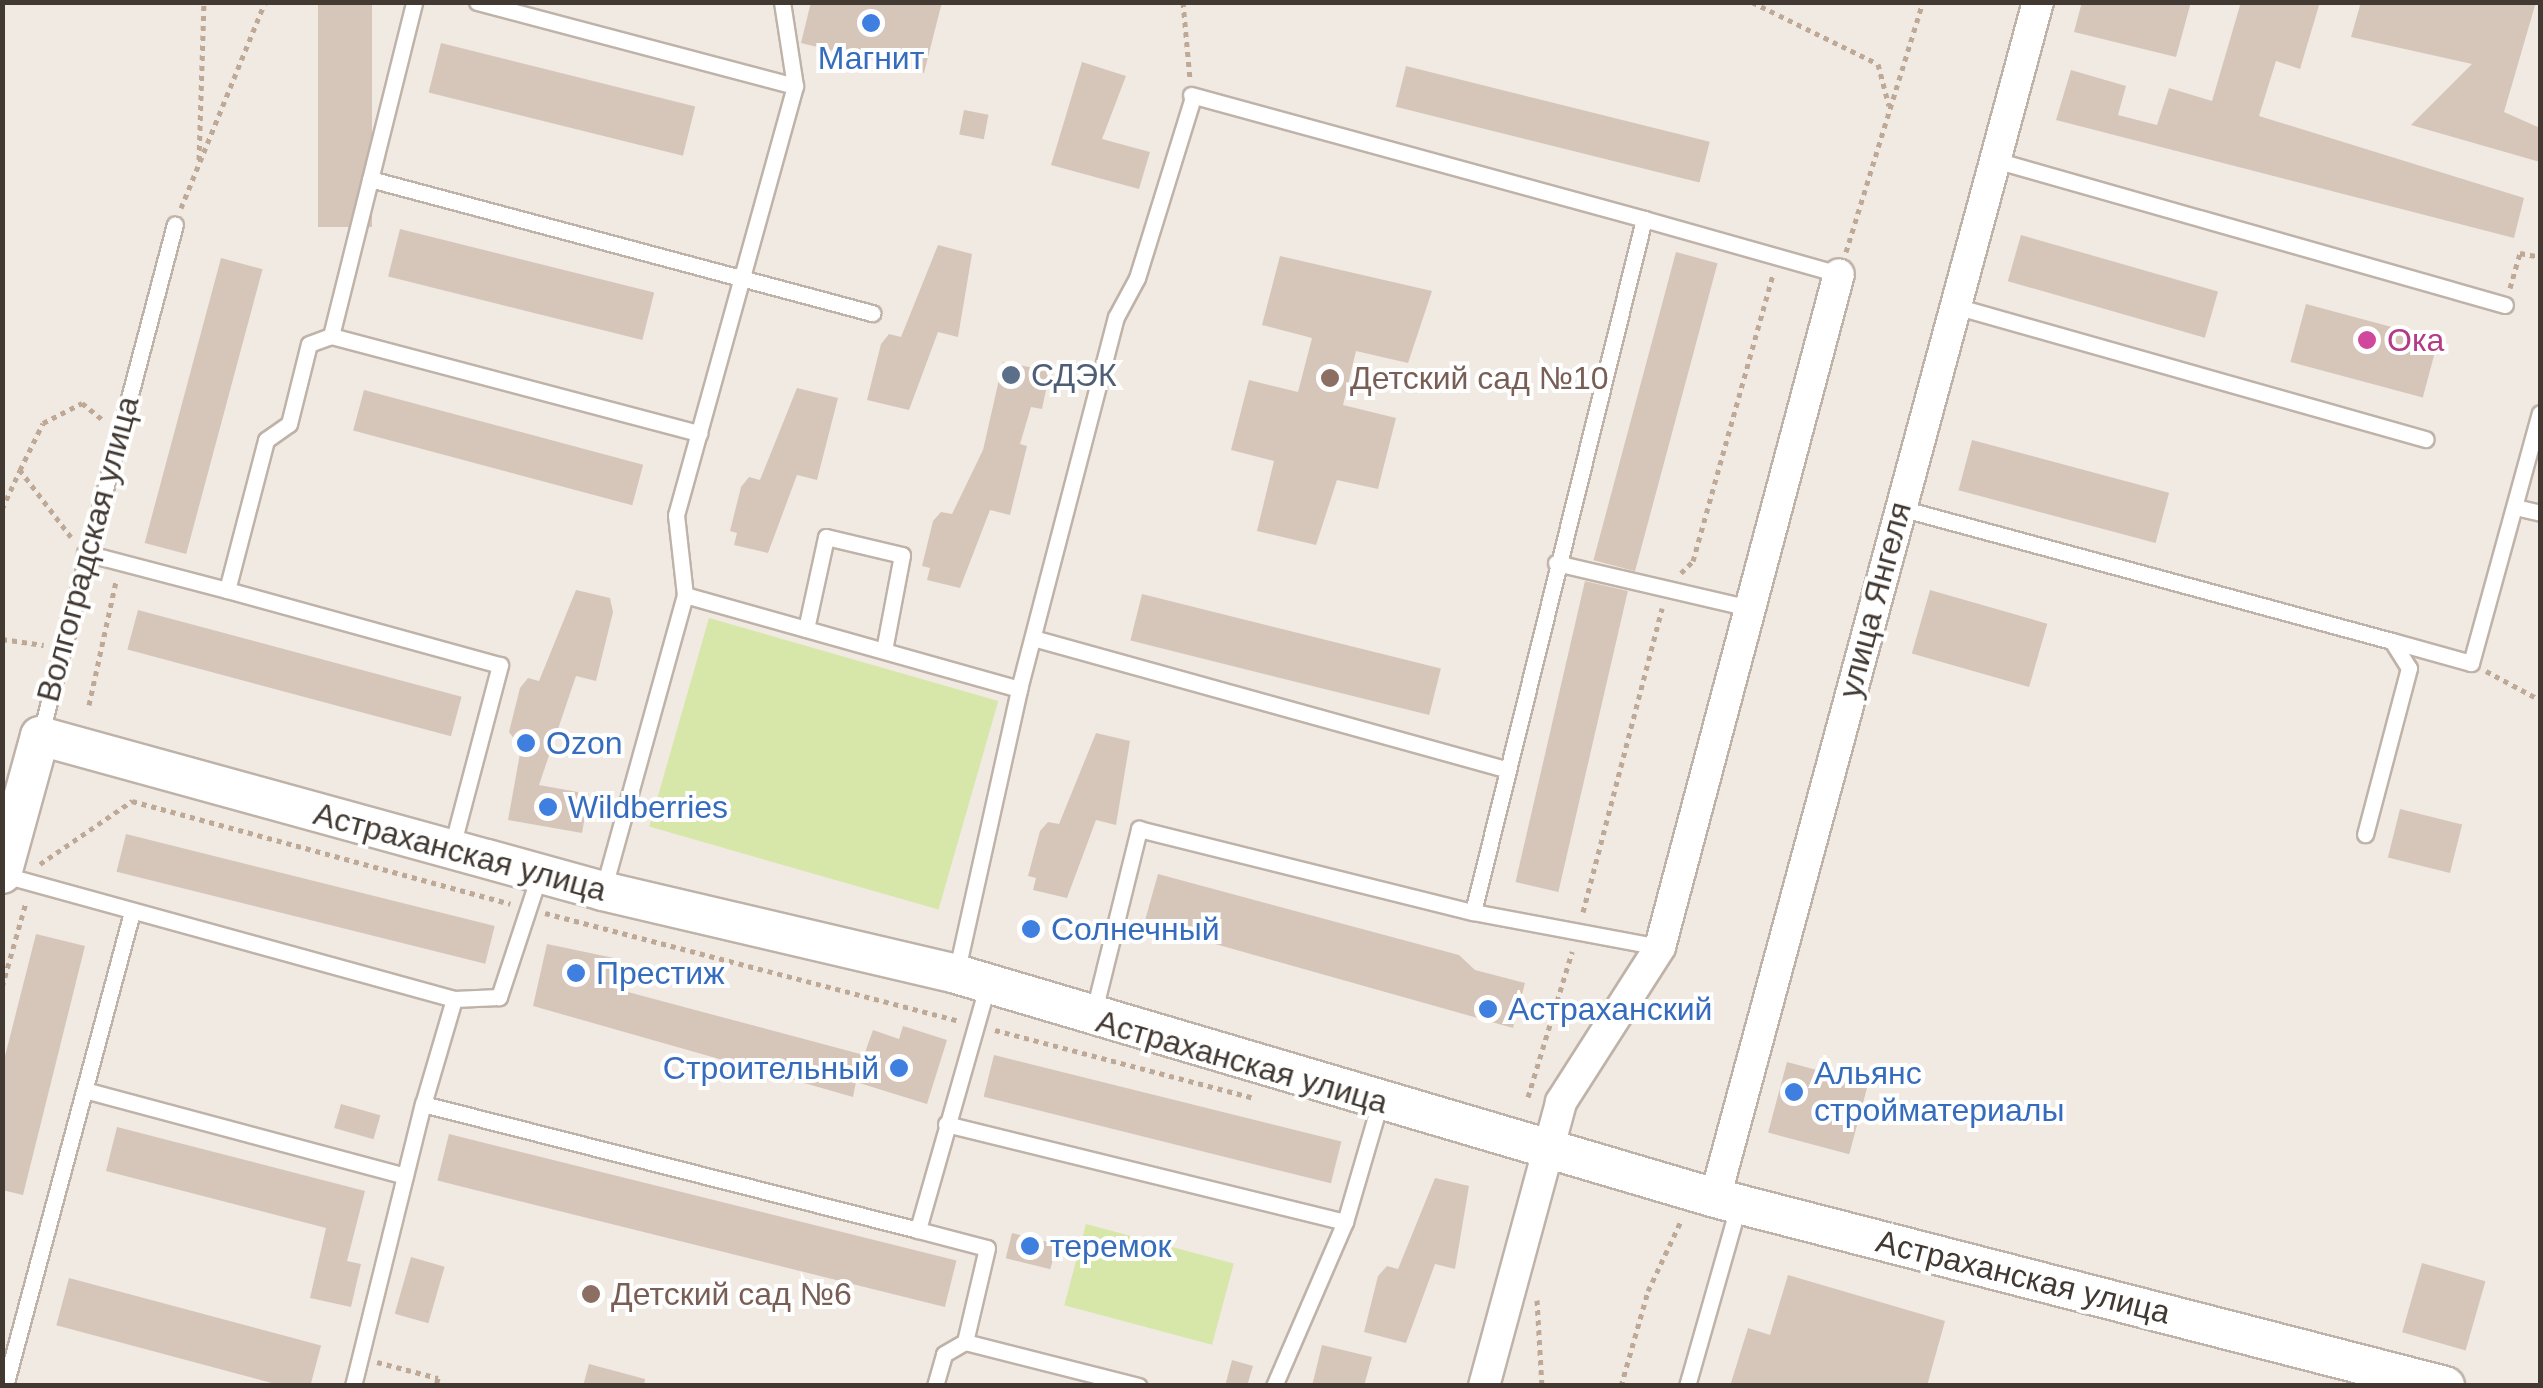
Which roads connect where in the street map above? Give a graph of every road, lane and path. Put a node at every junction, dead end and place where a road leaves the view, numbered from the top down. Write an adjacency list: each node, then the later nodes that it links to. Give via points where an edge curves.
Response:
1 (204, 2): 14 (path)
2 (265, 2): 14 (path)
3 (414, 2): 15 (lane)
4 (476, 2): 10 (lane)
5 (782, 2): 10 (lane)
6 (1183, 2): 11 (path)
7 (1752, 2): 12 (path, via 1878,64)
8 (1923, 2): 12 (path)
9 (2038, 2): 13 (street, улица Янгеля)
10 (795, 86): 20 (lane)
11 (1192, 96): 16 (lane); 43 (lane, via 1137,278 1116,317)
12 (1890, 109): 21 (path)
13 (1996, 160): 22 (lane); 23 (street, улица Янгеля)
14 (200, 164): 17 (path)
15 (370, 179): 20 (lane); 25 (lane)
16 (1644, 219): 18 (lane); 37 (lane)
17 (175, 224): 27 (lane, Волгоградская улица)
18 (1778, 256): 21 (lane); 38 (path, via 1693,561)
19 (2540, 257): 22 (path, via 2520,253)
20 (737, 274): 24 (lane); 28 (lane)
21 (1839, 274): 41 (street)
22 (2505, 305)
23 (1955, 306): 29 (lane); 32 (street, улица Янгеля)
24 (872, 313)
25 (330, 336): 28 (lane); 39 (lane, via 309,344 289,424 266,440)
26 (2540, 413): 31 (lane)
27 (118, 433): 30 (path, via 82,403 43,424); 35 (lane, Волгоградская улица)
28 (699, 433): 40 (lane, via 676,515)
29 (2426, 439)
30 (20, 470): 33 (path); 35 (path)
31 (2515, 507): 34 (lane); 48 (lane)
32 (1900, 508): 45 (lane); 77 (street, улица Янгеля)
33 (2, 509)
34 (2540, 514)
35 (85, 553): 36 (lane); 46 (lane, Волгоградская улица)
36 (121, 562): 39 (lane); 51 (path)
37 (1556, 563): 38 (lane); 53 (lane)
38 (1668, 589): 41 (lane); 62 (path)
39 (227, 590): 55 (lane, via 500,665)
40 (686, 596): 42 (lane); 58 (lane)
41 (1745, 607): 63 (street)
42 (806, 628): 47 (lane); 47 (lane, via 826,537 902,555)
43 (1033, 638): 49 (lane); 53 (lane)
44 (2, 639): 46 (path)
45 (2392, 642): 48 (lane); 54 (lane, via 2408,668)
46 (62, 649): 52 (lane, Волгоградская улица)
47 (884, 650): 49 (lane)
48 (2471, 663): 50 (path)
49 (1019, 689): 64 (lane)
50 (2540, 700)
51 (89, 705)
52 (40, 736): 55 (street, Астраханская улица); 57 (street, Волгоградская улица)
53 (1504, 769): 61 (lane)
54 (2365, 834)
55 (451, 850): 56 (street, Астраханская улица)
56 (540, 873): 58 (street, Астраханская улица); 59 (lane)
57 (17, 878): 59 (path, via 132,800); 60 (lane); 65 (path)
58 (603, 891): 64 (street, Астраханская улица)
59 (528, 909): 66 (lane, via 498,998); 68 (path)
60 (132, 911): 66 (lane); 69 (lane)
61 (1473, 912): 62 (lane); 67 (lane, via 1138,829)
62 (1578, 932): 63 (lane); 70 (path)
63 (1660, 947): 75 (street, via 1560,1102)
64 (972, 980): 67 (street, Астраханская улица); 68 (lane)
65 (2, 987)
66 (454, 999): 73 (lane)
67 (1092, 1020): 72 (street, Астраханская улица)
68 (976, 1025): 71 (path); 74 (lane)
69 (88, 1091): 76 (lane); 83 (lane)
70 (1528, 1097)
71 (1259, 1099)
72 (1380, 1102): 75 (street, Астраханская улица); 78 (lane)
73 (423, 1104): 76 (lane); 79 (lane)
74 (946, 1124): 78 (lane); 79 (lane)
75 (1548, 1145): 77 (street, Астраханская улица); 80 (street)
76 (406, 1176): 82 (lane)
77 (1713, 1204): 91 (path, via 1648,1291); 92 (lane); 93 (street, Астраханская улица)
78 (1344, 1222): 88 (lane)
79 (918, 1230): 81 (lane, via 988,1248)
80 (1518, 1256): 89 (street); 90 (path, via 1539,1306)
81 (965, 1342): 86 (lane, via 944,1354); 87 (lane)
82 (360, 1358): 84 (lane); 85 (path, via 438,1378)
83 (5, 1386)
84 (353, 1386)
85 (436, 1386)
86 (935, 1386)
87 (1140, 1386)
88 (1274, 1386)
89 (1484, 1386)
90 (1542, 1386)
91 (1621, 1386)
92 (1687, 1386)
93 (2445, 1386)

